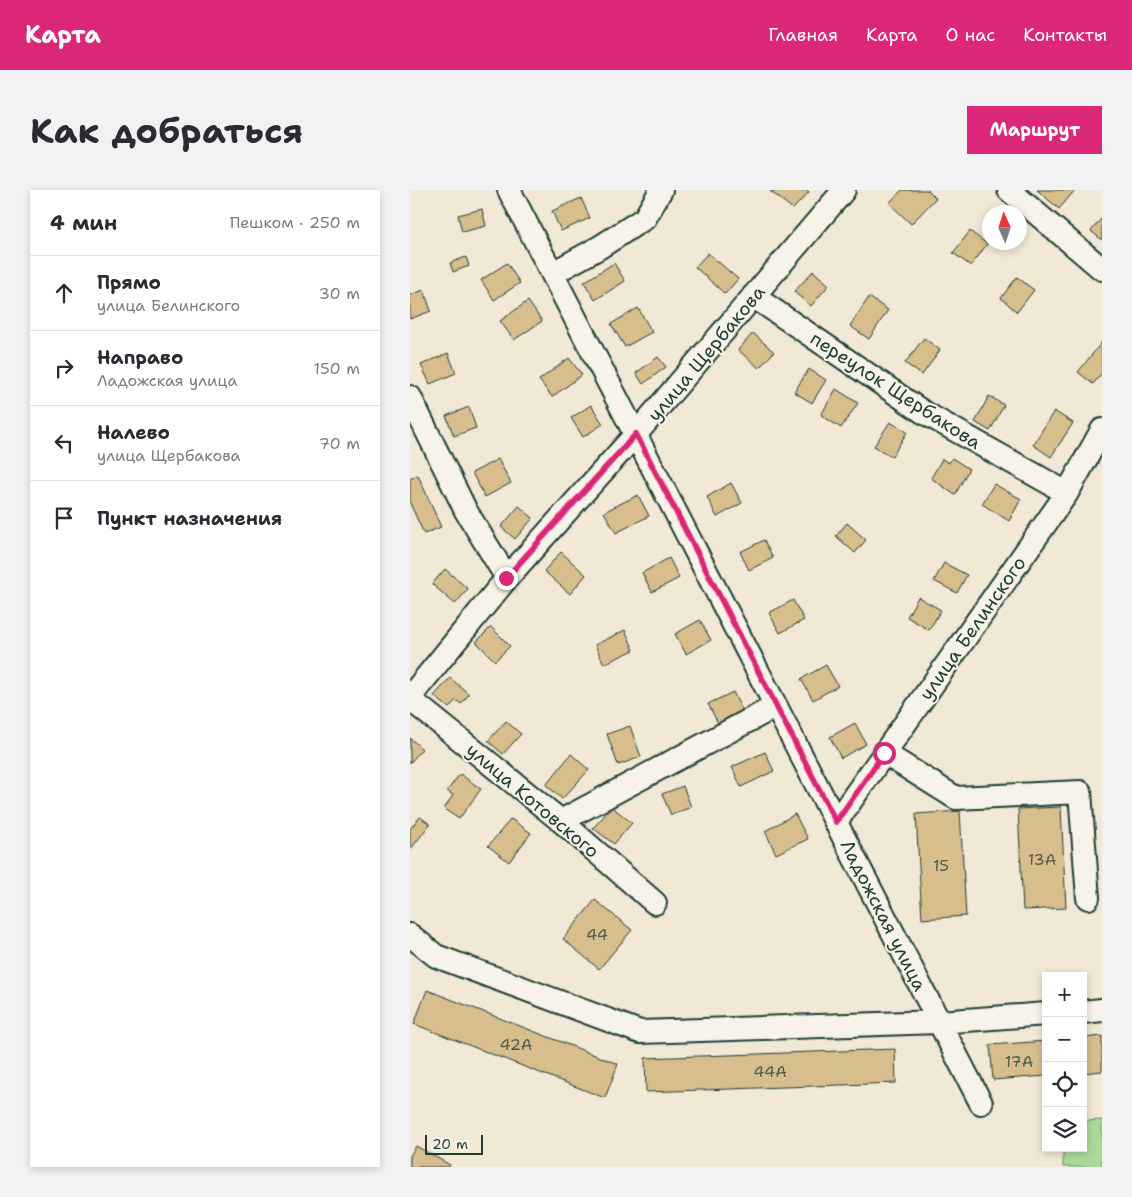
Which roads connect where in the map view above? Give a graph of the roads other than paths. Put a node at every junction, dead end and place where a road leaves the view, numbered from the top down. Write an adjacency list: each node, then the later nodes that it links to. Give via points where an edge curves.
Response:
1 (509, 190): 6 (street, Ладожская улица)
2 (661, 190): 6 (street, via 645,218)
3 (844, 190): 7 (street, улица Щербакова)
4 (1010, 190): 5 (street)
5 (1102, 269)
6 (553, 273): 10 (street, Ладожская улица)
7 (754, 296): 10 (street, улица Щербакова); 11 (street, переулок Щербакова, via 923,412)
8 (410, 397): 12 (street, via 466,511)
9 (1102, 430): 11 (street, улица Белинского)
10 (636, 434): 12 (street, улица Щербакова); 14 (street, Ладожская улица)
11 (1067, 494): 15 (street, улица Белинского)
12 (506, 578): 13 (street, улица Щербакова)
13 (410, 698): 16 (street, улица Котовского)
14 (776, 706): 16 (street); 17 (street, Ладожская улица)
15 (884, 753): 17 (street, улица Белинского); 18 (street, via 956,798 1080,792)
16 (561, 821): 19 (street, улица Котовского)
17 (836, 822): 24 (street, Ладожская улица)
18 (1088, 898)
19 (655, 903)
20 (410, 935): 24 (street, via 436,956 640,1032)
21 (1102, 1010): 22 (street)
22 (1087, 1012)
23 (1042, 1014): 24 (street)
24 (939, 1022): 25 (street, Ладожская улица)
25 (981, 1103)

